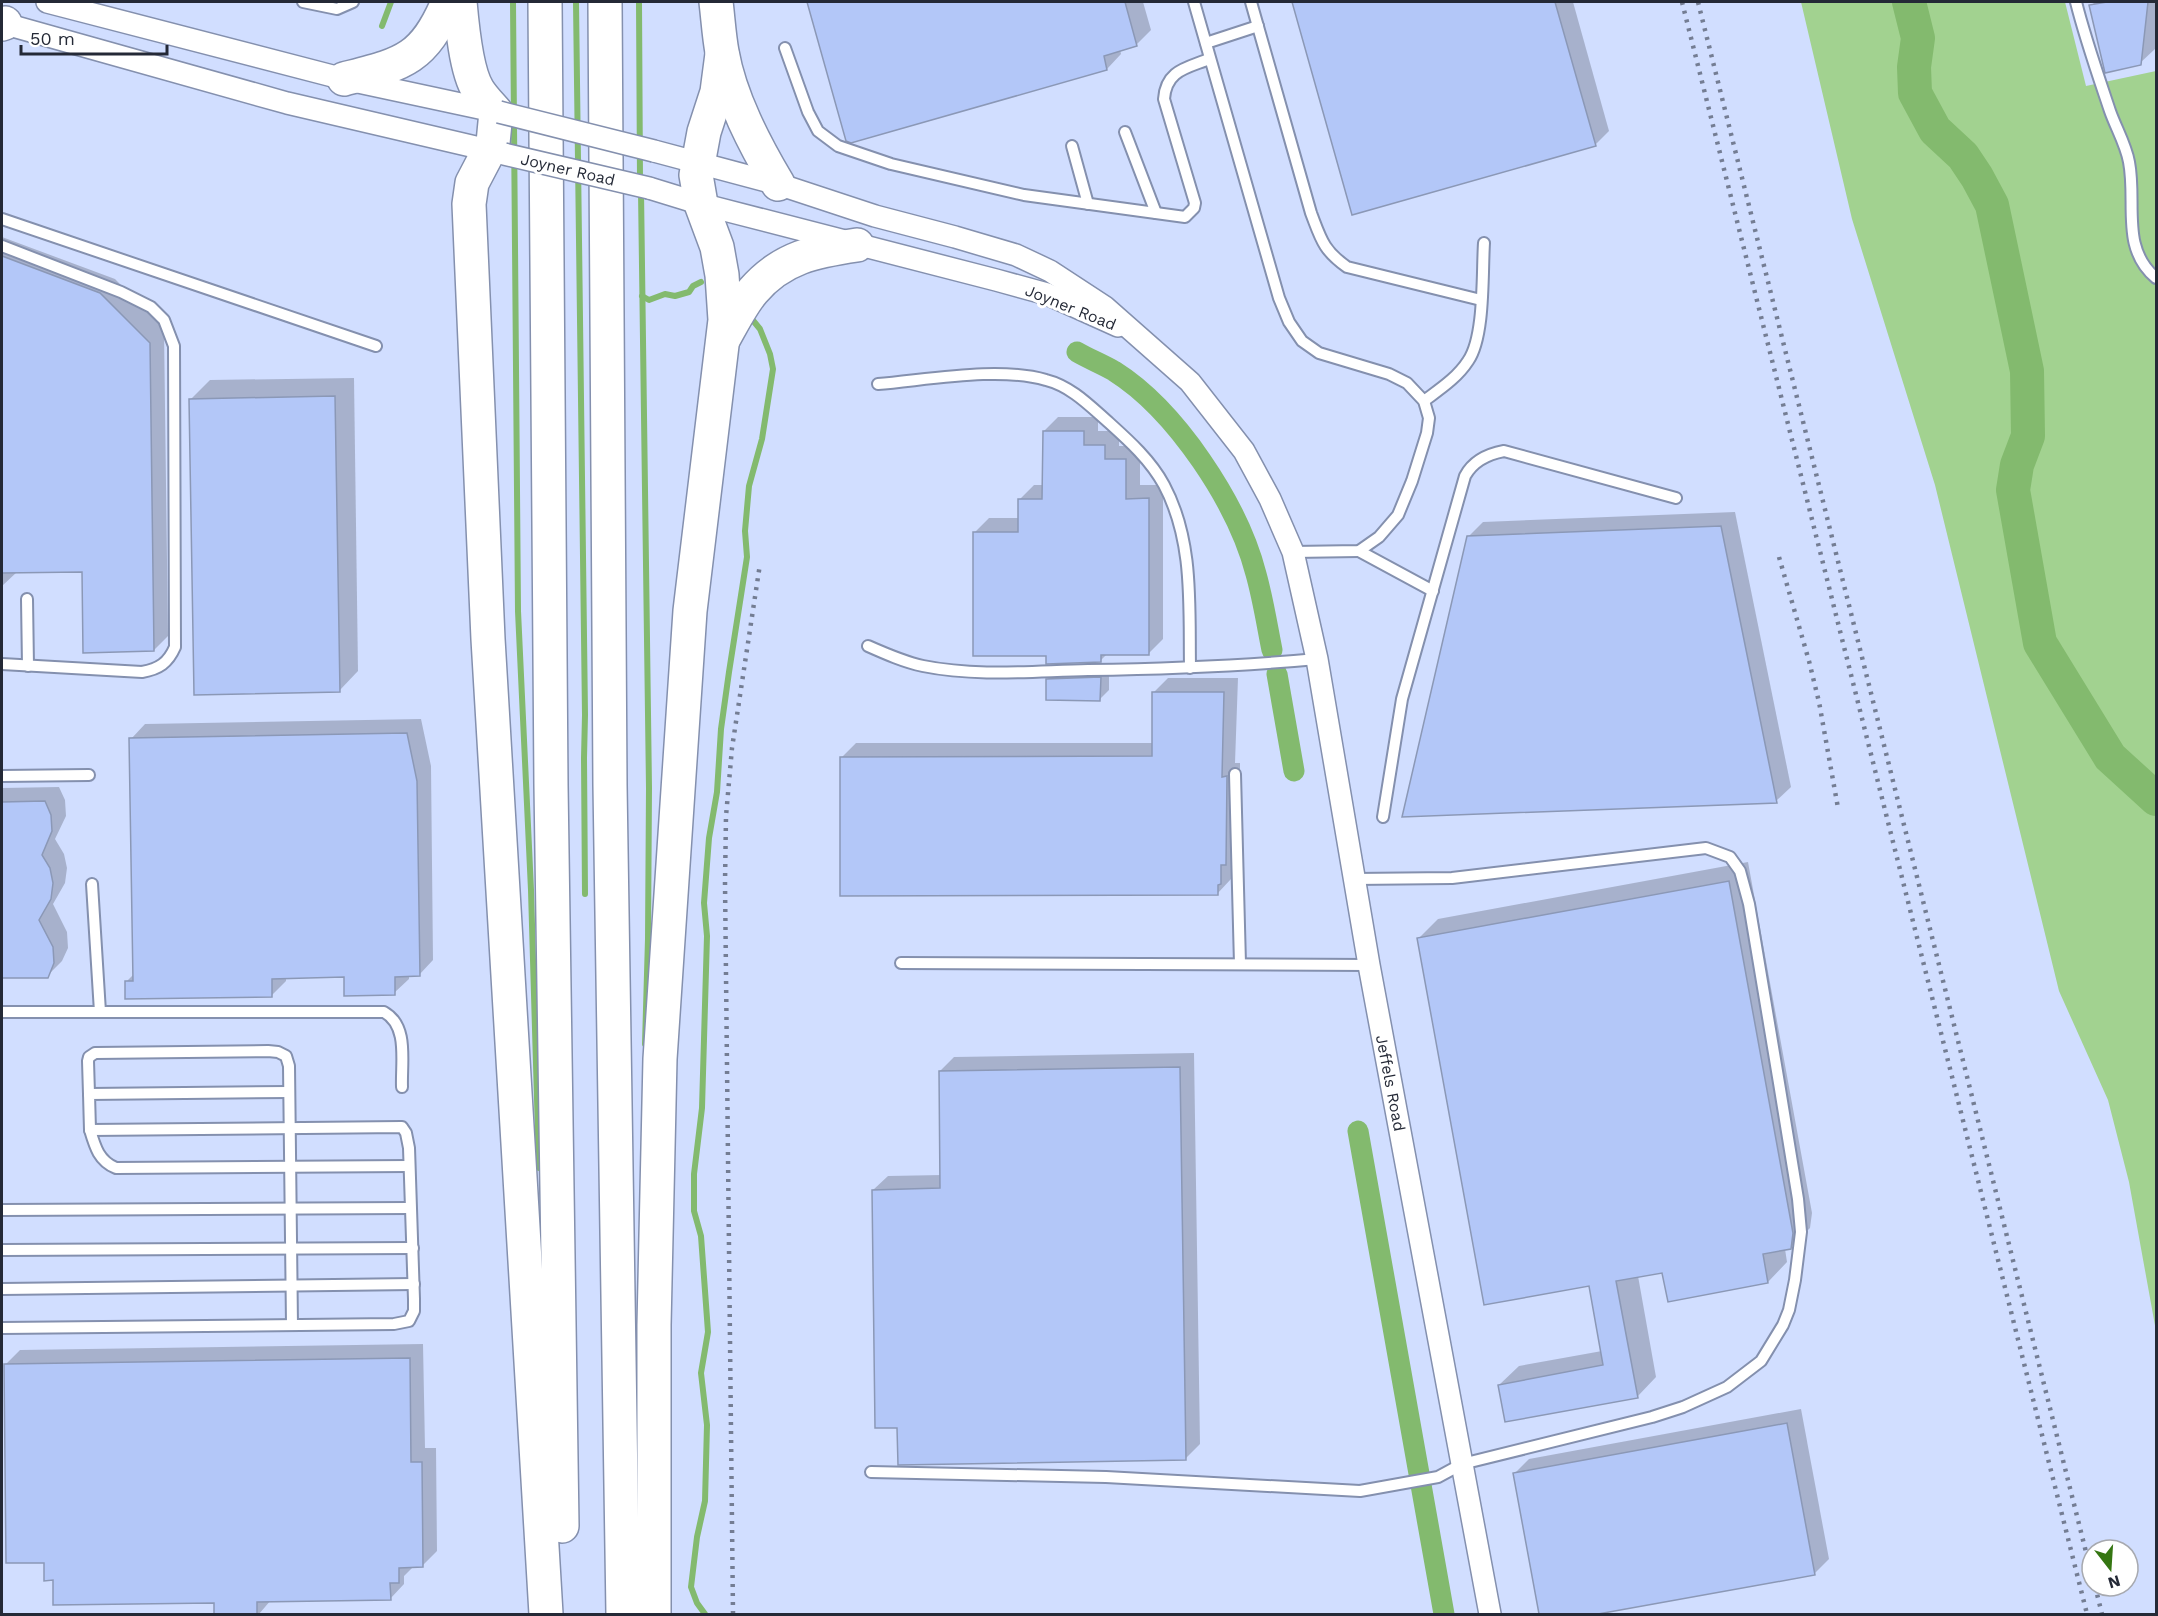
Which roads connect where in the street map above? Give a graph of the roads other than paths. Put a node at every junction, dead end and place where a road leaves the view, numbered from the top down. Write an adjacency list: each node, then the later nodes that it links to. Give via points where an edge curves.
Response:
1 (47, 2): 18 (street, Joyner Road)
2 (303, 2): 3 (lane, via 337,9)
3 (353, 2)
4 (448, 2): 18 (highway, via 420,49 401,62)
5 (460, 2): 19 (highway, via 474,82)
6 (545, 2): 81 (highway)
7 (605, 2): 82 (highway, via 610,773)
8 (716, 2): 16 (highway)
9 (1194, 2): 14 (lane)
10 (1251, 2): 13 (lane)
11 (2076, 2): 32 (lane, via 2129,161 2132,238 2146,269)
12 (3, 23): 22 (street, Joyner Road, via 287,103)
13 (1258, 26): 14 (lane); 33 (lane, via 1311,213 1332,256 1347,267)
14 (1206, 43): 17 (lane)
15 (785, 48): 26 (lane, via 818,131 838,146 891,164 1024,195)
16 (722, 54): 23 (highway, via 717,92); 24 (highway, via 745,123)
17 (1209, 59): 27 (lane, via 1177,72 1164,88 1194,208 1185,217); 38 (lane, via 1288,322 1302,341 1319,354 1389,374 1407,383)
18 (344, 79): 19 (street, Joyner Road)
19 (497, 112): 22 (highway); 23 (street, Joyner Road, bridge)
20 (1125, 132): 27 (lane)
21 (1072, 146): 26 (lane)
22 (497, 152): 25 (street, Joyner Road, bridge); 80 (highway, via 472,183 469,204 489,650)
23 (697, 161): 24 (street, Joyner Road); 25 (highway)
24 (778, 184): 34 (street, Joyner Road, via 874,216 1016,255 1074,286)
25 (701, 204): 30 (street, Joyner Road); 35 (highway, via 717,247 722,275)
26 (1088, 204): 27 (lane)
27 (1156, 213)
28 (2, 219): 36 (lane)
29 (1484, 243): 33 (lane)
30 (857, 245): 34 (street, Joyner Road, via 1047,294); 35 (highway, via 816,251 771,273 753,291)
31 (2, 246): 47 (lane, via 151,307 164,320 174,346 175,647 170,658 153,670 142,672)
32 (2157, 278)
33 (1480, 300): 38 (lane, via 1478,333 1470,359)
34 (1130, 330): 41 (street, Joyner Road, via 1190,382 1244,451)
35 (724, 338): 83 (highway, via 690,610 660,1059 654,1325)
36 (376, 346)
37 (878, 384): 48 (lane, via 983,375 1047,380 1071,390 1134,445 1163,484 1180,525 1188,569)
38 (1424, 401): 40 (lane, via 1429,418 1427,433 1398,515 1379,537)
39 (1676, 498): 42 (lane, via 1504,451 1491,453 1470,467 1465,476)
40 (1359, 551): 41 (lane); 42 (lane)
41 (1293, 552): 45 (street, Jeffels Road)
42 (1433, 591): 52 (lane, via 1402,699)
43 (27, 599): 47 (lane)
44 (868, 646): 48 (lane, via 923,666 956,670)
45 (1317, 659): 48 (lane); 53 (street, Jeffels Road)
46 (2, 664): 47 (lane)
47 (28, 666)
48 (1190, 668)
49 (1235, 774): 56 (lane)
50 (89, 775): 51 (lane)
51 (2, 776)
52 (1383, 817)
53 (1354, 879): 57 (street, Jeffels Road); 78 (lane, via 1452,878 1706,848 1730,857 1740,871 1749,904 1801,1232 1795,1280 1783,1325 1761,1360 1727,1387 1683,1407)
54 (92, 884): 59 (lane)
55 (901, 963): 56 (lane)
56 (1240, 964): 57 (lane)
57 (1369, 965): 78 (street, Jeffels Road)
58 (2, 1012): 59 (lane)
59 (100, 1012): 60 (lane, via 384,1012 400,1030)
60 (402, 1087)
61 (289, 1092): 62 (lane); 62 (lane, via 289,1066 285,1056 278,1052 95,1053 89,1057); 63 (lane)
62 (89, 1095): 64 (lane)
63 (290, 1128): 64 (lane); 65 (lane); 66 (lane, via 402,1127)
64 (90, 1130): 65 (lane, via 97,1152 104,1162 116,1168)
65 (292, 1165): 66 (lane); 69 (lane)
66 (409, 1166): 67 (lane)
67 (410, 1208): 69 (lane); 70 (lane)
68 (2, 1210): 69 (lane)
69 (291, 1210): 71 (lane)
70 (413, 1248): 71 (lane); 73 (lane)
71 (291, 1249): 72 (lane); 74 (lane)
72 (2, 1250)
73 (414, 1284): 74 (lane); 76 (lane, via 414,1311 405,1323)
74 (291, 1286): 75 (lane); 76 (lane)
75 (2, 1289)
76 (292, 1325): 77 (lane)
77 (2, 1328)
78 (1462, 1464): 79 (lane, via 1438,1477 1360,1491 1106,1477); 84 (street, Jeffels Road)
79 (871, 1472)
80 (546, 1614)
81 (563, 1614)
82 (623, 1614)
83 (654, 1614)
84 (1490, 1614)

